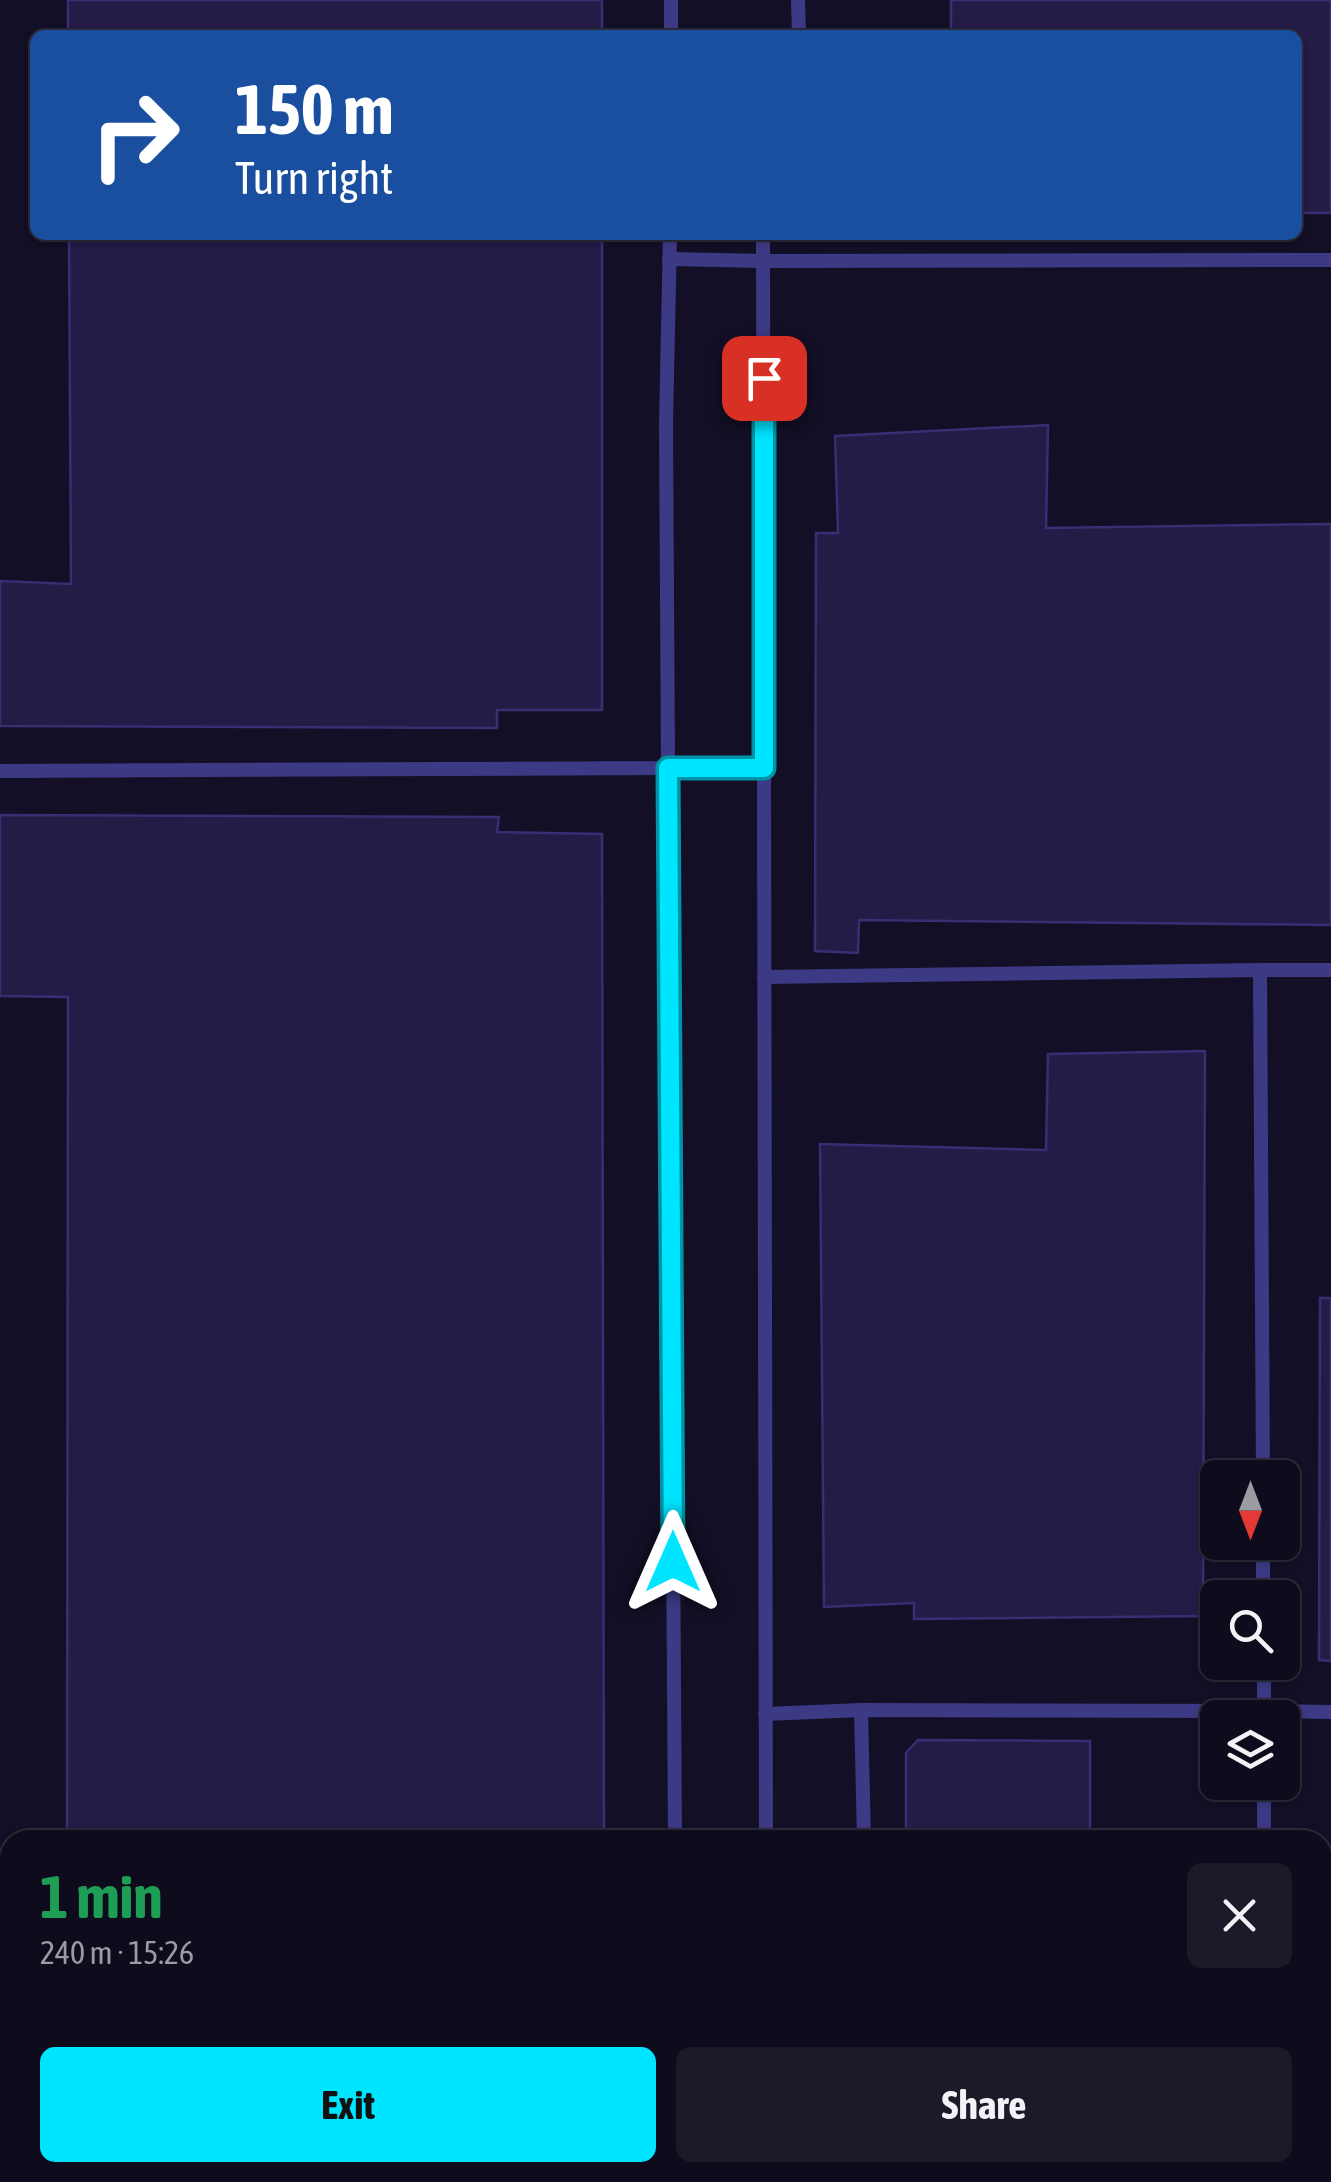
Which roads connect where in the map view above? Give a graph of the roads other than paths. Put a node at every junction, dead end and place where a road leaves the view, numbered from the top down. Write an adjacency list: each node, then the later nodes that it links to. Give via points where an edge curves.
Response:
1 (671, 0): 3 (lane)
2 (798, 0): 4 (lane)
3 (671, 30)
4 (799, 30)
5 (670, 240): 7 (lane)
6 (763, 240): 9 (lane)
7 (670, 258): 9 (lane); 10 (lane)
8 (1331, 260): 9 (lane)
9 (764, 262): 11 (lane)
10 (668, 768): 11 (lane); 12 (lane); 23 (lane)
11 (764, 768): 15 (lane)
12 (0, 771)
13 (1260, 970): 14 (lane); 15 (lane); 16 (lane)
14 (1331, 970)
15 (764, 976): 21 (lane)
16 (1263, 1460)
17 (861, 1710): 19 (lane); 21 (lane); 25 (lane)
18 (1331, 1712): 20 (lane)
19 (1200, 1713)
20 (1300, 1713)
21 (766, 1714): 24 (lane)
22 (1264, 1800): 26 (lane)
23 (674, 1830)
24 (766, 1830)
25 (864, 1830)
26 (1264, 1830)

